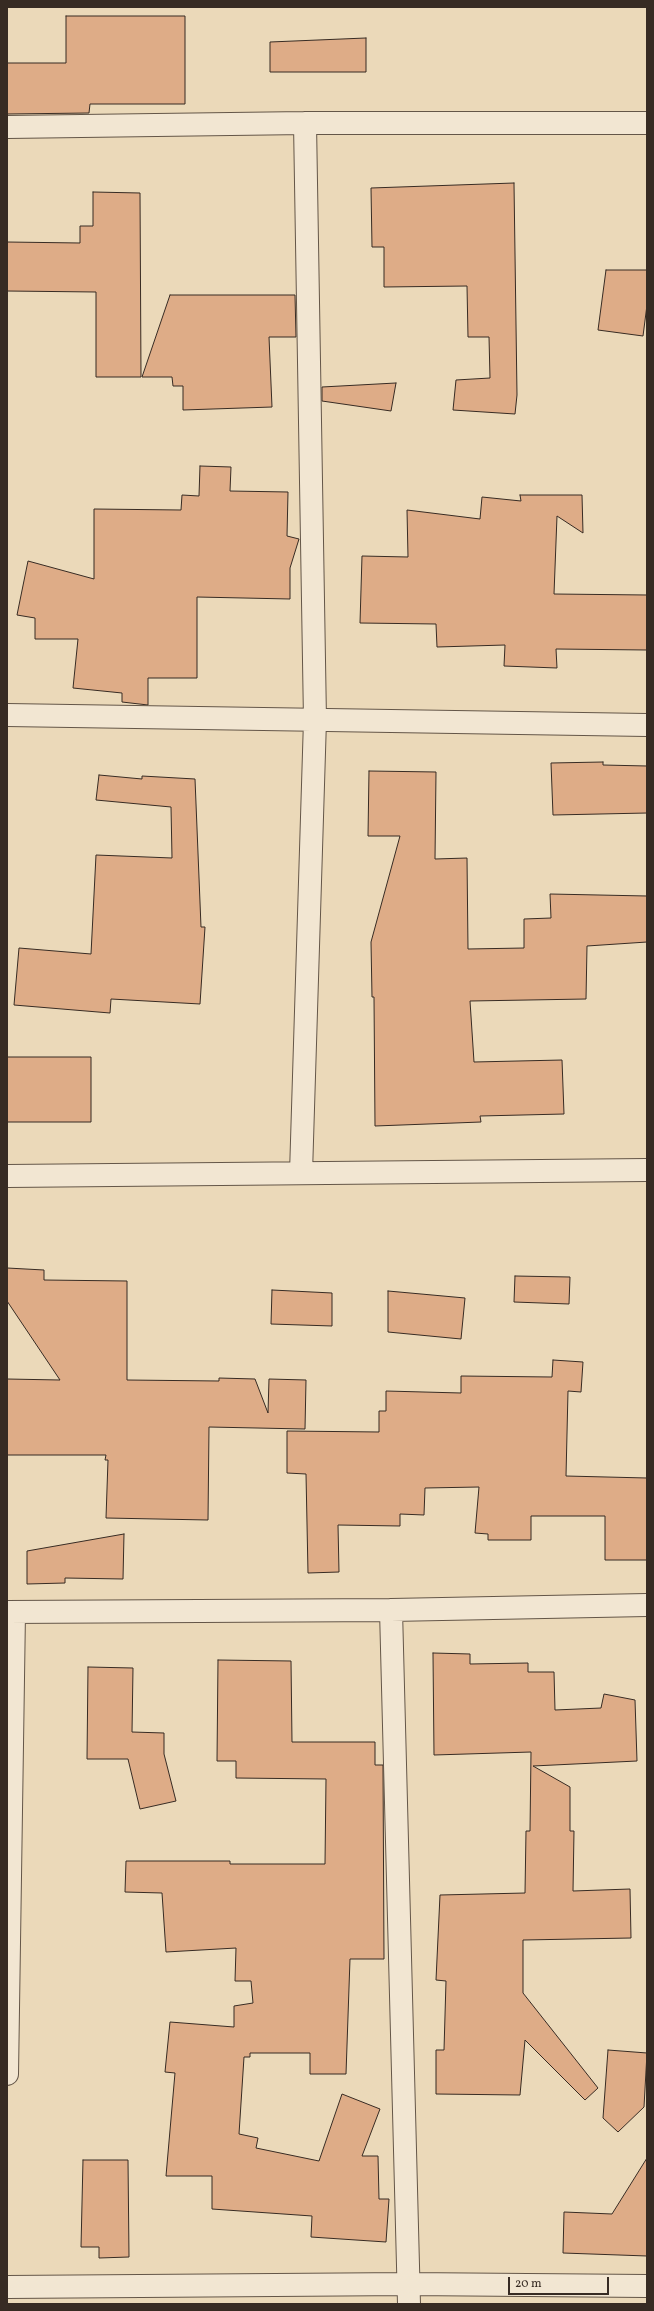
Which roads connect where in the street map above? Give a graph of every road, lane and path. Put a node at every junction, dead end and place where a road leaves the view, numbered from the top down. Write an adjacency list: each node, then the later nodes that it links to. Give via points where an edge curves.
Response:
1 (305, 123): 2 (street); 3 (street); 5 (street)
2 (647, 123)
3 (7, 127)
4 (7, 715): 5 (street)
5 (315, 720): 6 (street); 8 (street)
6 (647, 725)
7 (647, 1170): 8 (street)
8 (301, 1173): 9 (street)
9 (7, 1176)
10 (647, 1605): 11 (street)
11 (391, 1610): 12 (street); 16 (street)
12 (11, 1612): 13 (street)
13 (7, 2074)
14 (647, 2286): 16 (street)
15 (7, 2287): 16 (street)
16 (409, 2294)

